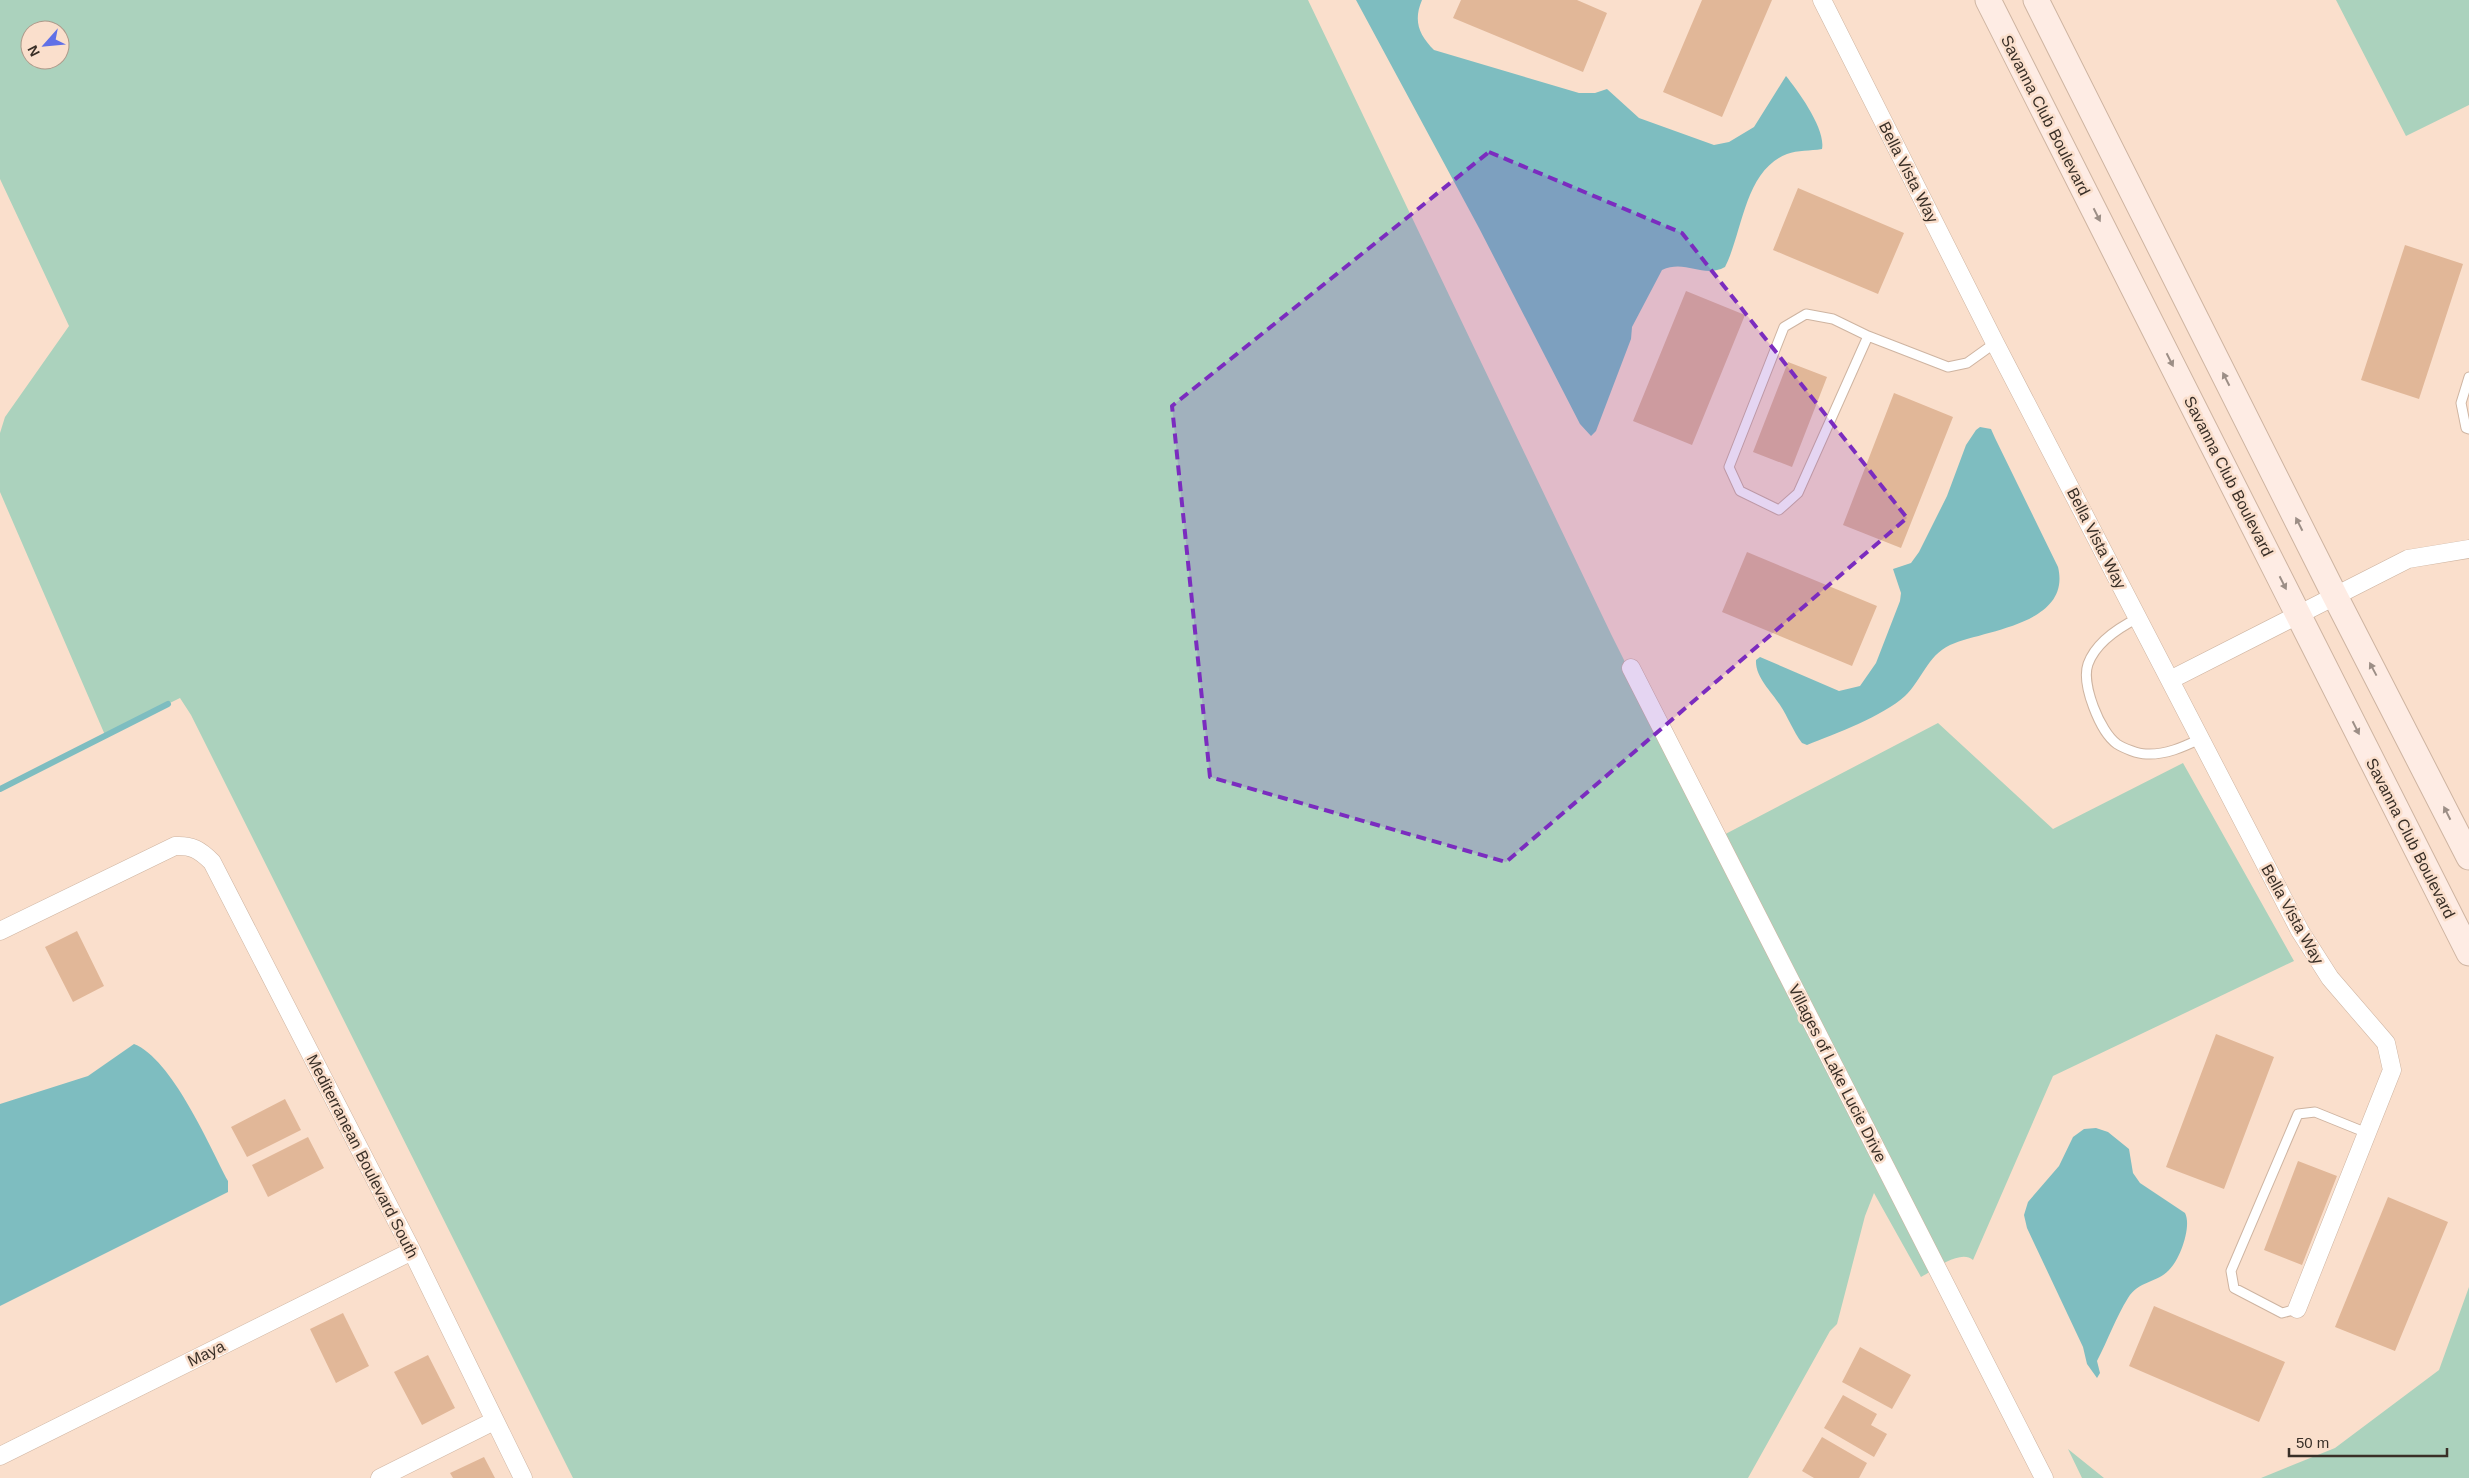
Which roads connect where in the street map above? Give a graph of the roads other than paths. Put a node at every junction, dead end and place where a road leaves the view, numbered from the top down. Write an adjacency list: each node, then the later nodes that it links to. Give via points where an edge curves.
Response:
1 (1822, 0): 5 (street, Bella Vista Way)
2 (1988, 0): 10 (street, Savanna Club Boulevard, one-way to 10)
3 (2036, 0): 9 (street, one-way to 3)
4 (1868, 336): 4 (lane, via 1833,319 1806,314 1784,327 1729,468 1740,491 1779,510 1798,493); 5 (lane, via 1948,368 1967,363)
5 (1996, 343): 11 (street, Bella Vista Way)
6 (2469, 377): 7 (lane, via 2461,403 2466,428)
7 (2469, 429)
8 (2469, 549): 9 (street, via 2408,559)
9 (2335, 596): 10 (street); 15 (street, one-way to 9)
10 (2299, 614): 13 (street); 17 (street, Savanna Club Boulevard, one-way to 17)
11 (2138, 618): 13 (street, Bella Vista Way); 14 (lane, via 2100,644 2088,665 2088,691 2098,719 2116,743 2144,754 2174,751)
12 (1631, 668): 25 (street, Villages of Lake Lucie Drive)
13 (2170, 680): 14 (street, Bella Vista Way)
14 (2200, 739): 18 (street, Bella Vista Way, via 2300,931 2330,978 2386,1043 2392,1070)
15 (2469, 857)
16 (0, 931): 19 (street, Mediterranean Boulevard South, via 175,846 188,845 202,852 212,862)
17 (2469, 953)
18 (2367, 1133): 20 (street, Bella Vista Way); 20 (lane, via 2315,1112 2298,1114 2230,1271 2234,1288 2282,1313)
19 (412, 1251): 21 (street, Mediterranean Boulevard South); 22 (street, Maya)
20 (2297, 1309)
21 (494, 1421): 23 (street); 24 (street, Mediterranean Boulevard South)
22 (0, 1456)
23 (380, 1478)
24 (523, 1478)
25 (2044, 1478)

